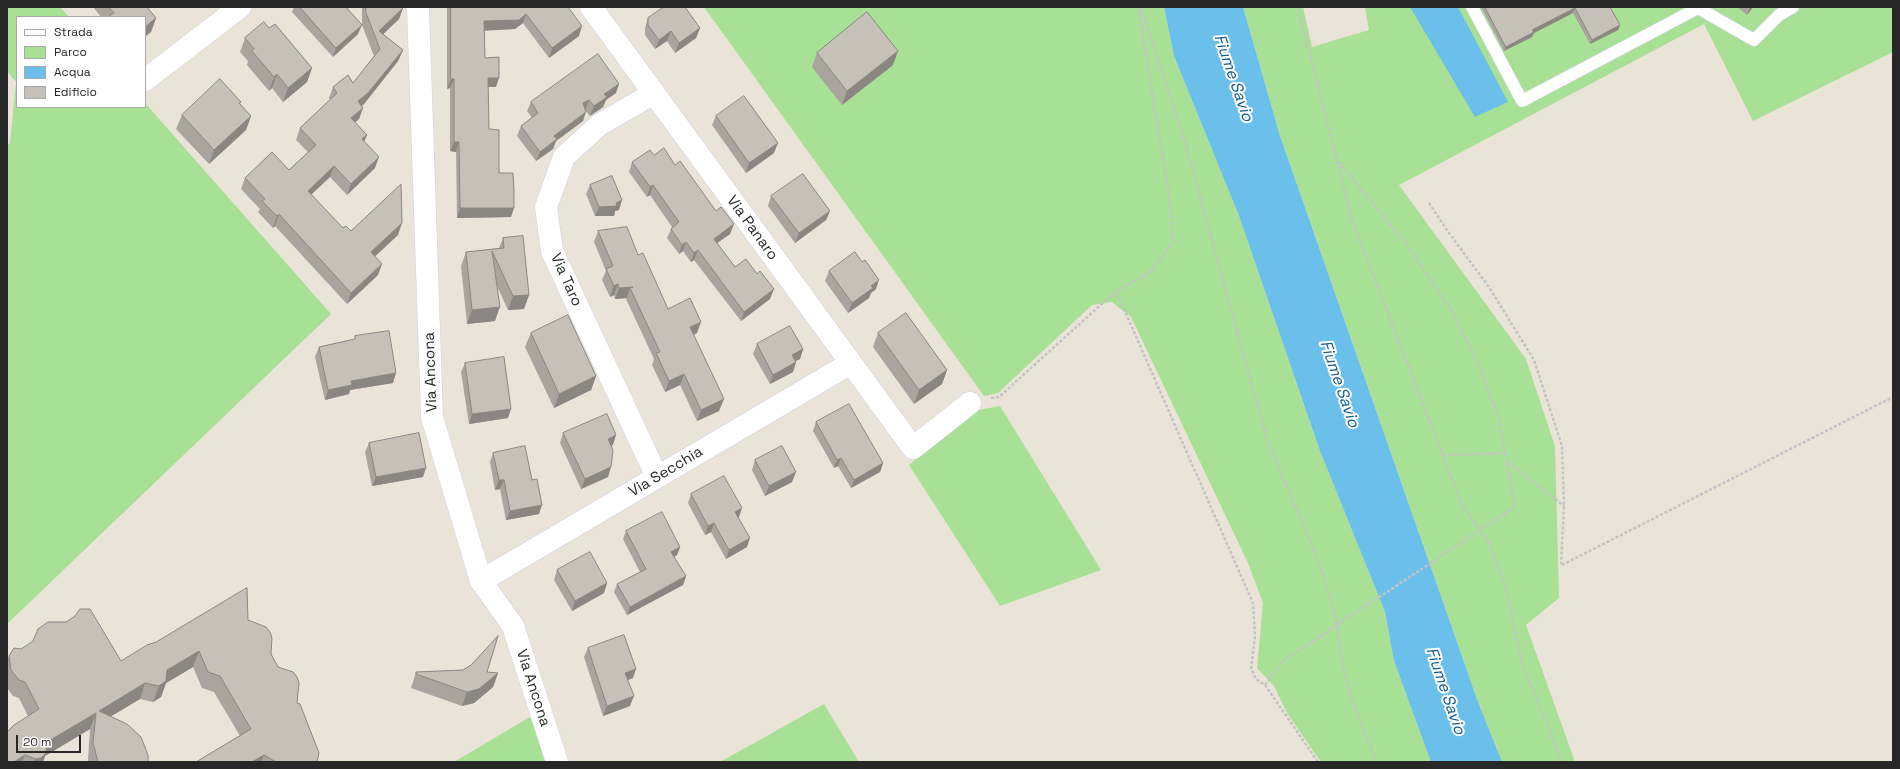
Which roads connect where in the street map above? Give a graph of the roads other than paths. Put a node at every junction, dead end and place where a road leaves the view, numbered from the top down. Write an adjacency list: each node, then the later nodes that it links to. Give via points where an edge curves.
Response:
1 (240, 7): 6 (street)
2 (418, 7): 11 (street, Via Ancona, via 432,417)
3 (591, 7): 7 (street, Via Panaro)
4 (1472, 7): 5 (lane, via 1522,101 1698,8 1754,40 1779,15)
5 (1793, 7)
6 (146, 79)
7 (654, 93): 8 (street, Via Panaro); 10 (street, Via Taro, via 599,125 564,157 546,207 552,251)
8 (851, 363): 9 (street, Via Panaro, via 914,448); 10 (street, Via Secchia)
9 (970, 403)
10 (657, 477): 11 (street, Via Secchia)
11 (482, 581): 12 (street, Via Ancona, via 513,626)
12 (557, 762)

